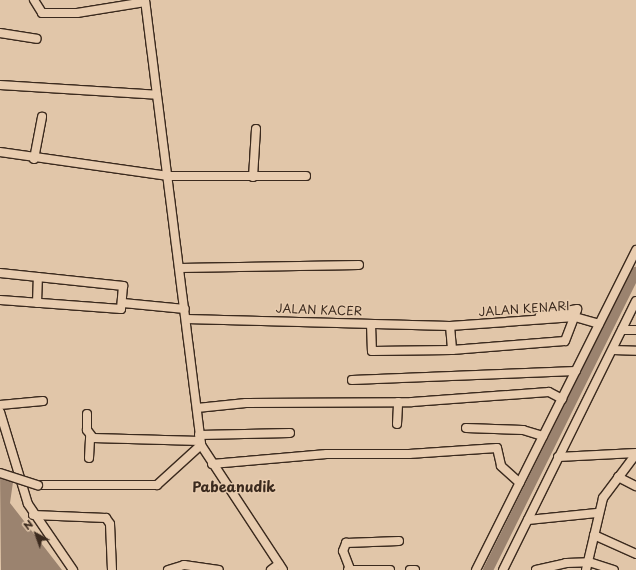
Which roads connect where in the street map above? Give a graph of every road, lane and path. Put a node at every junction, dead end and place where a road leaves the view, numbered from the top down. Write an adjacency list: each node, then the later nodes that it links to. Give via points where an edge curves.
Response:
1 (34, 0): 2 (street, via 42,13 77,13)
2 (145, 1): 6 (street)
3 (0, 33): 4 (street)
4 (37, 39)
5 (0, 85): 6 (street)
6 (157, 95): 11 (street)
7 (42, 117): 10 (street)
8 (256, 129): 13 (street)
9 (0, 152): 10 (street)
10 (34, 159): 11 (street)
11 (168, 176): 13 (street); 16 (street)
12 (306, 176): 13 (street)
13 (253, 177)
14 (636, 250): 27 (street)
15 (359, 265): 16 (street)
16 (180, 268): 23 (street)
17 (0, 273): 18 (street)
18 (38, 277): 21 (street, via 121,284); 22 (street)
19 (0, 300): 22 (street)
20 (636, 301): 29 (street)
21 (123, 302): 22 (street, via 121,309); 23 (street)
22 (36, 303)
23 (185, 309): 25 (street)
24 (575, 317): 27 (street, JALAN KENARI); 28 (street, JALAN KENARI, via 577,309 574,308 514,322); 31 (street, via 565,341)
25 (186, 318): 26 (street, JALAN KACER); 40 (street)
26 (371, 324): 28 (street, JALAN KACER); 31 (street, via 372,351)
27 (598, 324): 34 (street)
28 (450, 326): 31 (street)
29 (622, 330): 30 (street); 32 (street)
30 (636, 330)
31 (452, 350)
32 (613, 350): 33 (street); 50 (street)
33 (636, 351)
34 (576, 371): 35 (street); 36 (street)
35 (352, 380)
36 (562, 399): 38 (street, via 549,392); 47 (street)
37 (43, 401): 39 (street)
38 (398, 402): 40 (street, via 246,403); 43 (street)
39 (0, 405)
40 (197, 408): 48 (street)
41 (0, 412): 58 (street)
42 (87, 414): 46 (street)
43 (397, 424)
44 (466, 428): 47 (street, via 523,430)
45 (290, 433): 48 (street)
46 (90, 436): 48 (street); 51 (street)
47 (543, 436): 55 (street)
48 (200, 440): 52 (street); 53 (street, bridge, via 157,485 38,485)
49 (636, 453): 50 (street); 54 (street)
50 (558, 457): 59 (street)
51 (89, 458)
52 (212, 464): 55 (street, via 327,454 409,454 497,448 501,466); 64 (street)
53 (0, 473)
54 (618, 477): 56 (street); 57 (street)
55 (520, 482): 74 (street)
56 (636, 486)
57 (597, 513): 59 (street); 60 (street)
58 (33, 515): 65 (street); 66 (street, via 106,518 110,524)
59 (528, 520): 75 (street)
60 (594, 535): 62 (street); 63 (street)
61 (399, 541): 70 (street, via 346,543 343,551)
62 (636, 554)
63 (588, 566): 76 (street, via 566,563); 77 (street)
64 (281, 567): 69 (street)
65 (73, 570)
66 (112, 570)
67 (168, 570): 68 (street, via 184,565)
68 (219, 570)
69 (271, 570)
70 (349, 570): 71 (street)
71 (390, 570)
72 (410, 570): 73 (street)
73 (415, 570)
74 (476, 570)
75 (503, 570)
76 (536, 570)
77 (614, 570)

